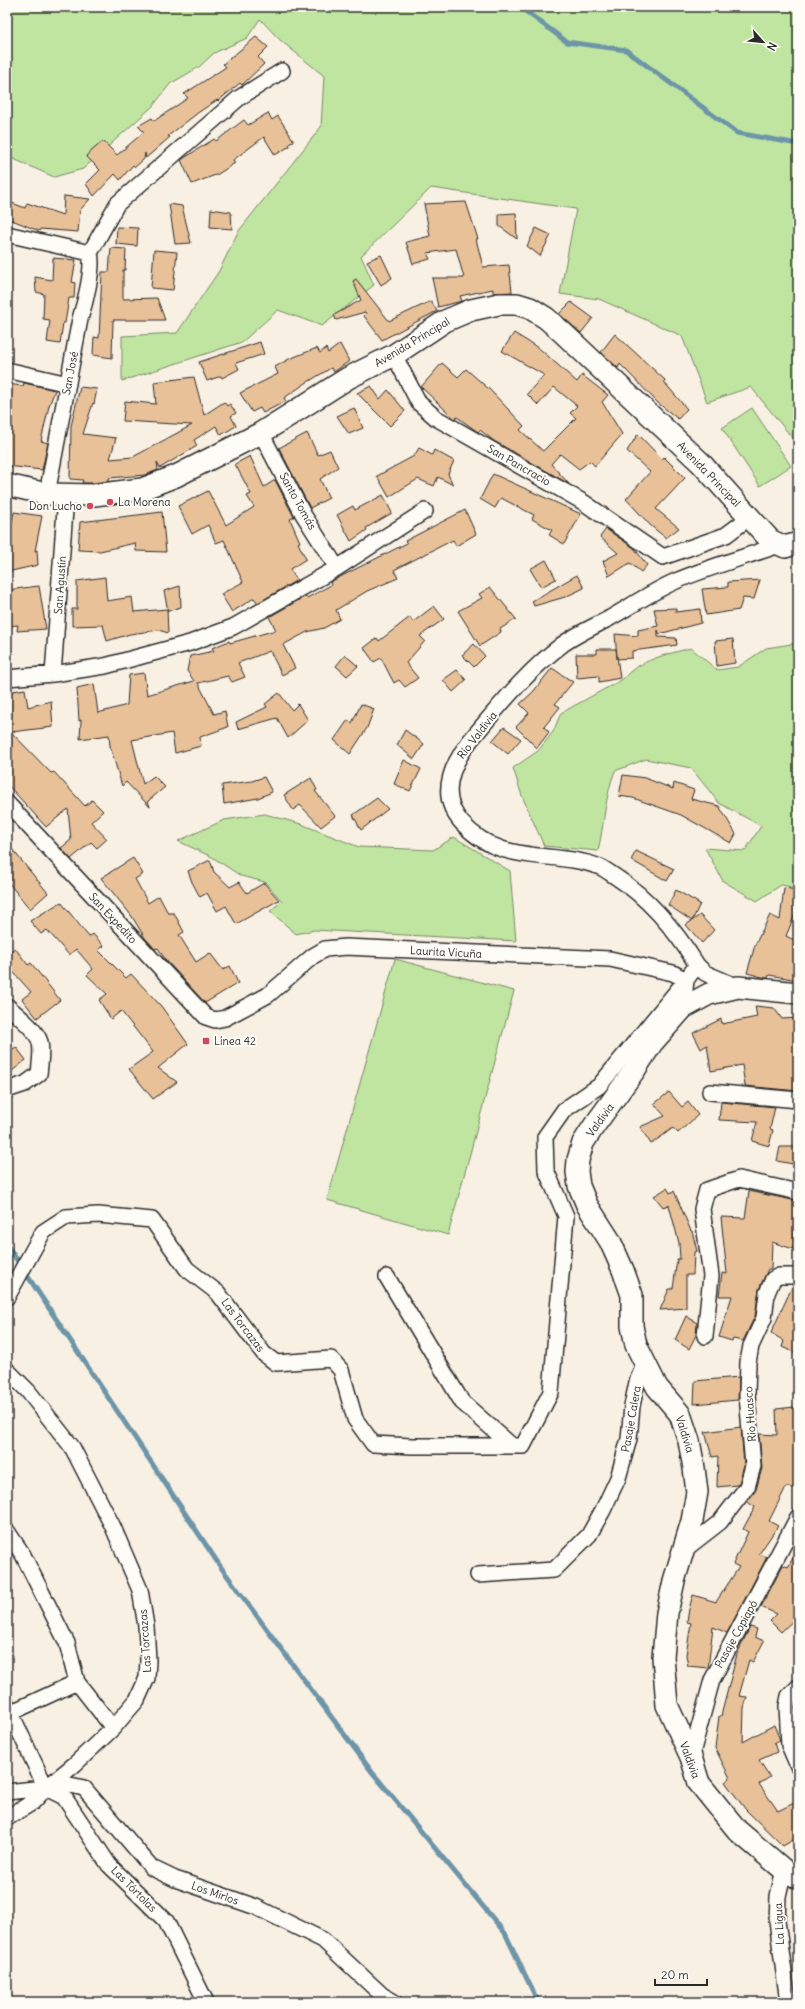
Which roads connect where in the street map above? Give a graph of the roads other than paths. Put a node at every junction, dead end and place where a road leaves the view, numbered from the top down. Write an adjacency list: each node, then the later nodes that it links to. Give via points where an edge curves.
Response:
1 (282, 71): 3 (street, via 239,98 117,204)
2 (7, 234): 3 (street)
3 (90, 253): 6 (street, San José, via 92,262)
4 (394, 355): 7 (street, Avenida Principal, via 348,378); 11 (street, San Pancracio, via 419,403 436,418 583,502 663,557 726,535); 11 (street, Avenida Principal, via 445,321 471,310 499,304 517,304 530,308 562,332 695,458)
5 (7, 370): 6 (street)
6 (68, 384): 9 (street, San José)
7 (261, 433): 9 (street, Avenida Principal, via 176,476 142,489 94,495); 13 (street, Santo Tomás, via 303,514)
8 (7, 485): 9 (street, Avenida Principal)
9 (57, 495): 14 (street, San Agustín)
10 (425, 511): 13 (street)
11 (750, 517): 12 (street, Avenida Principal, via 770,540)
12 (789, 544): 17 (street, Río Valdivia, via 675,582 565,643 525,676 468,742 455,762 449,780 448,797 454,811 462,823 474,833 508,852 559,858 600,867 633,888 684,944)
13 (337, 568): 14 (street, via 233,627 197,641 105,666)
14 (53, 674): 15 (street)
15 (7, 678)
16 (7, 804): 23 (street, San Expedito, via 206,1017 215,1020)
17 (697, 965): 18 (street); 19 (street, Río Valdivia, via 705,973)
18 (686, 980): 22 (street); 23 (street, Laurita Vicuña, via 667,972 610,959 346,947 325,949 313,956 268,995); 34 (street, via 599,1086 564,1110 545,1137 546,1170 566,1216 551,1392)
19 (738, 986): 20 (street); 22 (street, Valdivia, via 709,994)
20 (798, 993)
21 (7, 1006): 24 (street, via 28,1025 40,1042 39,1074 25,1084)
22 (683, 1008): 32 (street, Valdivia, via 652,1043 594,1126 583,1143 578,1160 579,1186 624,1270 632,1295 632,1326 636,1345)
23 (225, 1018)
24 (7, 1090)
25 (710, 1092): 26 (street)
26 (798, 1100)
27 (798, 1192): 31 (street, via 739,1178 707,1190 702,1209 711,1276)
28 (387, 1276): 34 (street, via 462,1402)
29 (797, 1276): 37 (street, Río Huasco, via 779,1276 773,1279 767,1293 764,1318 751,1346 747,1395 753,1466 747,1487 720,1522)
30 (7, 1296): 34 (street, Las Torcazas, via 43,1232 66,1217 98,1215 152,1220 187,1269 218,1293 264,1354 276,1363 331,1359 341,1370 355,1419 373,1444)
31 (705, 1336)
32 (645, 1361): 37 (street, Valdivia, via 657,1387 680,1414 689,1441 697,1492); 38 (street, Pasaje Calera, via 637,1382 629,1439 618,1478 589,1535 554,1570)
33 (7, 1370): 42 (street, Las Torcazas, via 72,1447 114,1527 140,1590 146,1626 147,1678 137,1700)
34 (517, 1446)
35 (798, 1517): 43 (street, Pasaje Copiapó, via 712,1680)
36 (7, 1531): 39 (street, via 23,1555 67,1643)
37 (684, 1550): 43 (street, Valdivia, via 667,1613 663,1657 667,1705)
38 (478, 1575)
39 (77, 1682): 41 (street); 42 (street)
40 (793, 1692): 44 (street, via 787,1706 789,1745)
41 (8, 1709): 45 (street)
42 (113, 1728): 45 (street, Las Torcazas)
43 (691, 1757): 48 (street, Valdivia, via 699,1784 738,1831)
44 (798, 1766)
45 (46, 1788): 46 (street, Los Mirlos); 47 (street, Las Torcazas, via 33,1802); 49 (street, Los Mirlos, via 70,1785 84,1788 152,1868 175,1879 256,1907 323,1940); 50 (street, Las Tórtolas, via 64,1797 109,1865 166,1921)
46 (7, 1792)
47 (7, 1818)
48 (791, 1874): 51 (street, La Ligua, via 778,1896 777,1921)
49 (384, 2000)
50 (206, 2002)
51 (788, 2002)

